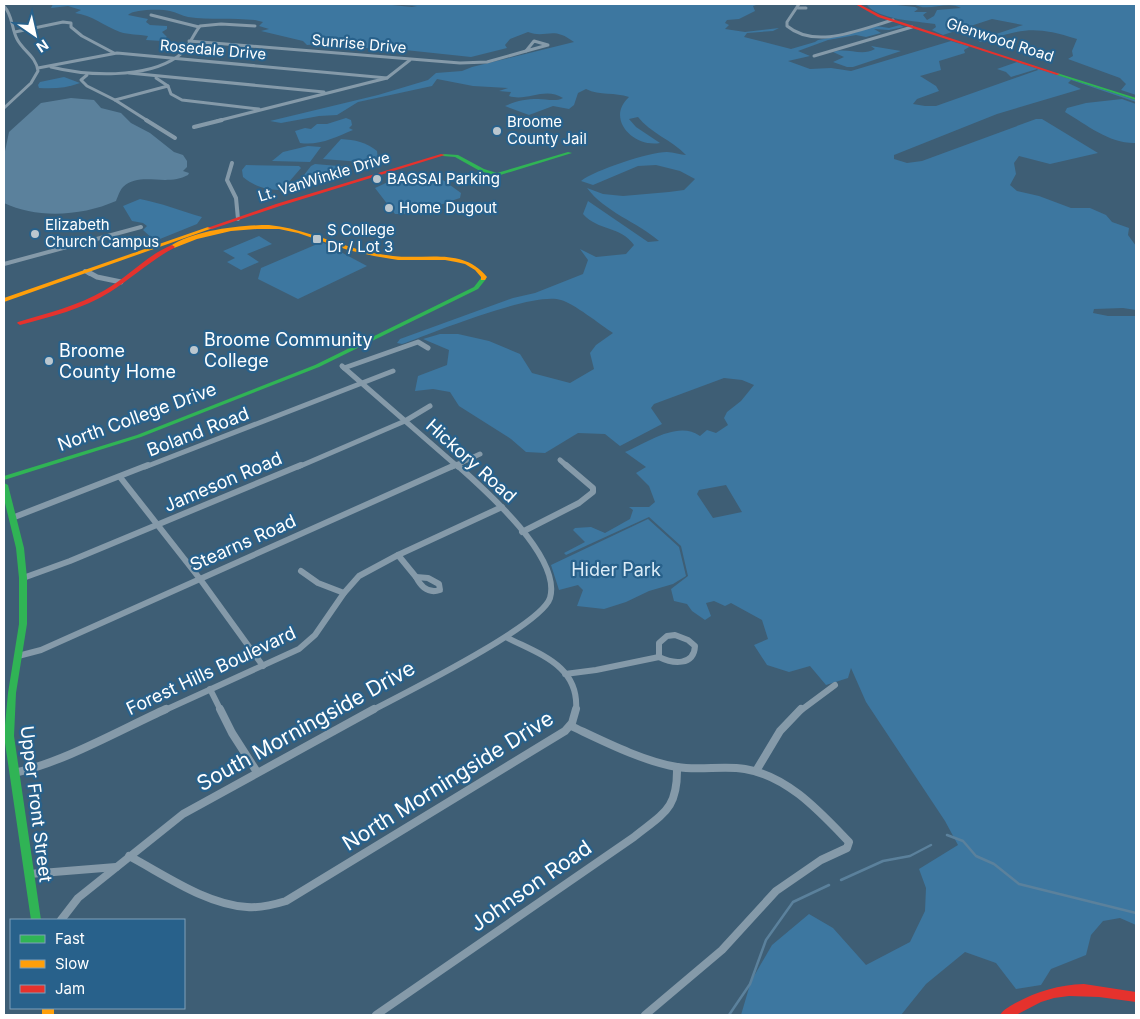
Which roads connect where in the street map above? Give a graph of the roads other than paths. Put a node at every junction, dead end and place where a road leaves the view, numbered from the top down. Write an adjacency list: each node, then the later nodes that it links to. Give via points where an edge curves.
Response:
1 (799, 4): 4 (street)
2 (857, 4): 7 (street, Glenwood Road)
3 (4, 6): 11 (street, via 12,15)
4 (798, 8): 5 (street); 7 (street, via 787,26 804,35 834,36)
5 (806, 8)
6 (151, 15): 10 (street)
7 (880, 20): 9 (street, Glenwood Road)
8 (255, 26): 10 (street, via 221,24)
9 (912, 26): 15 (street); 28 (street, Glenwood Road)
10 (199, 27): 12 (street)
11 (15, 32): 14 (street, via 71,23 79,34); 19 (street)
12 (189, 40): 16 (street); 17 (street, Sunrise Drive)
13 (526, 51): 13 (street, Sunrise Drive, via 542,47 548,44 534,41); 17 (street, Sunrise Drive, via 471,63)
14 (114, 53): 16 (street, Rosedale Drive); 18 (street, Rosedale Drive)
15 (814, 56)
16 (176, 58): 20 (street); 24 (street, Rosedale Drive)
17 (410, 60): 24 (street)
18 (48, 66): 19 (street, Rosedale Drive); 21 (street)
19 (38, 68): 30 (street, via 31,83)
20 (127, 72): 22 (street); 23 (street)
21 (77, 74): 22 (street); 25 (street)
22 (89, 74): 25 (street)
23 (154, 76): 26 (street); 27 (street)
24 (387, 78): 27 (street)
25 (81, 80): 29 (street)
26 (168, 86): 29 (street); 31 (street, via 171,94 185,101)
27 (328, 92): 31 (street)
28 (1136, 98)
29 (116, 100): 33 (street)
30 (4, 108)
31 (262, 109): 32 (street)
32 (194, 127)
33 (175, 138)
34 (570, 153): 36 (street, Lt. VanWinkle Drive, via 497,175 488,174 455,155 446,154)
35 (232, 163): 36 (street, via 228,180 236,198)
36 (238, 218): 39 (street, Lt. VanWinkle Drive)
37 (140, 227): 38 (street)
38 (4, 264)
39 (86, 271): 40 (street); 41 (street, Lt. VanWinkle Drive); 42 (street, Lt. VanWinkle Drive)
40 (121, 282): 43 (street, via 72,307); 53 (street, North College Drive, via 149,259 203,236 240,228 269,227 313,234 351,249 393,258 469,263 482,273 483,281 448,303 317,366 139,436)
41 (4, 296)
42 (4, 300)
43 (20, 322)
44 (428, 348): 46 (street, Hickory Road, via 418,342 343,367)
45 (393, 371): 46 (street, Boland Road)
46 (361, 383): 48 (street, Hickory Road); 52 (street, Boland Road)
47 (430, 406): 48 (street, Jameson Road)
48 (405, 421): 51 (street, Hickory Road); 57 (street, Jameson Road)
49 (480, 454): 51 (street, Stearns Road)
50 (560, 460): 58 (street, via 588,483 593,492 579,503)
51 (455, 465): 55 (street, Hickory Road); 63 (street, Stearns Road)
52 (120, 477): 56 (street, Boland Road); 57 (street)
53 (4, 478)
54 (4, 485): 56 (street, Upper Front Street)
55 (502, 507): 58 (street, Hickory Road); 59 (street, Forest Hills Boulevard)
56 (12, 518): 62 (street, Upper Front Street)
57 (158, 525): 62 (street, Jameson Road); 63 (street)
58 (522, 532): 65 (street, Hickory Road, via 545,565 552,588 544,608)
59 (398, 555): 61 (street); 64 (street, Forest Hills Boulevard, via 358,576)
60 (301, 570): 64 (street, via 318,583)
61 (416, 577)
62 (23, 578): 66 (street, Upper Front Street, via 23,619)
63 (200, 579): 66 (street, Stearns Road, via 41,650); 68 (street)
64 (344, 593): 68 (street, Forest Hills Boulevard, via 307,644)
65 (506, 637): 69 (street, via 551,660); 75 (street, South Morningside Drive)
66 (18, 656): 76 (street, Upper Front Street, via 9,736)
67 (660, 657): 67 (street, via 670,662 681,662 693,658 696,649 688,640 668,636 659,642); 69 (street)
68 (263, 666): 71 (street, Forest Hills Boulevard)
69 (565, 674): 72 (street, via 571,682 576,702 576,719)
70 (836, 685): 74 (street, via 782,727)
71 (210, 689): 75 (street, via 232,733); 76 (street, Forest Hills Boulevard, via 68,754)
72 (571, 726): 73 (street, North Morningside Drive, via 604,742); 77 (street, North Morningside Drive, via 291,899 276,904 257,907 236,905 198,892)
73 (677, 767): 74 (street, North Morningside Drive); 83 (street, Johnson Road, via 676,797 668,809)
74 (756, 771): 84 (street, North Morningside Drive, via 790,788 838,831 849,846 776,891 722,950)
75 (257, 772): 77 (street, South Morningside Drive, via 183,814)
76 (14, 773): 79 (street, Upper Front Street)
77 (129, 856): 78 (street, South Morningside Drive)
78 (116, 867): 79 (street); 81 (street, South Morningside Drive, via 78,898)
79 (29, 874): 80 (street, Upper Front Street)
80 (36, 919)
81 (62, 919)
82 (1136, 997): 85 (street, via 1092,989 1065,989 1047,992 1024,1002)
83 (376, 1015)
84 (645, 1015)
85 (1006, 1015)

